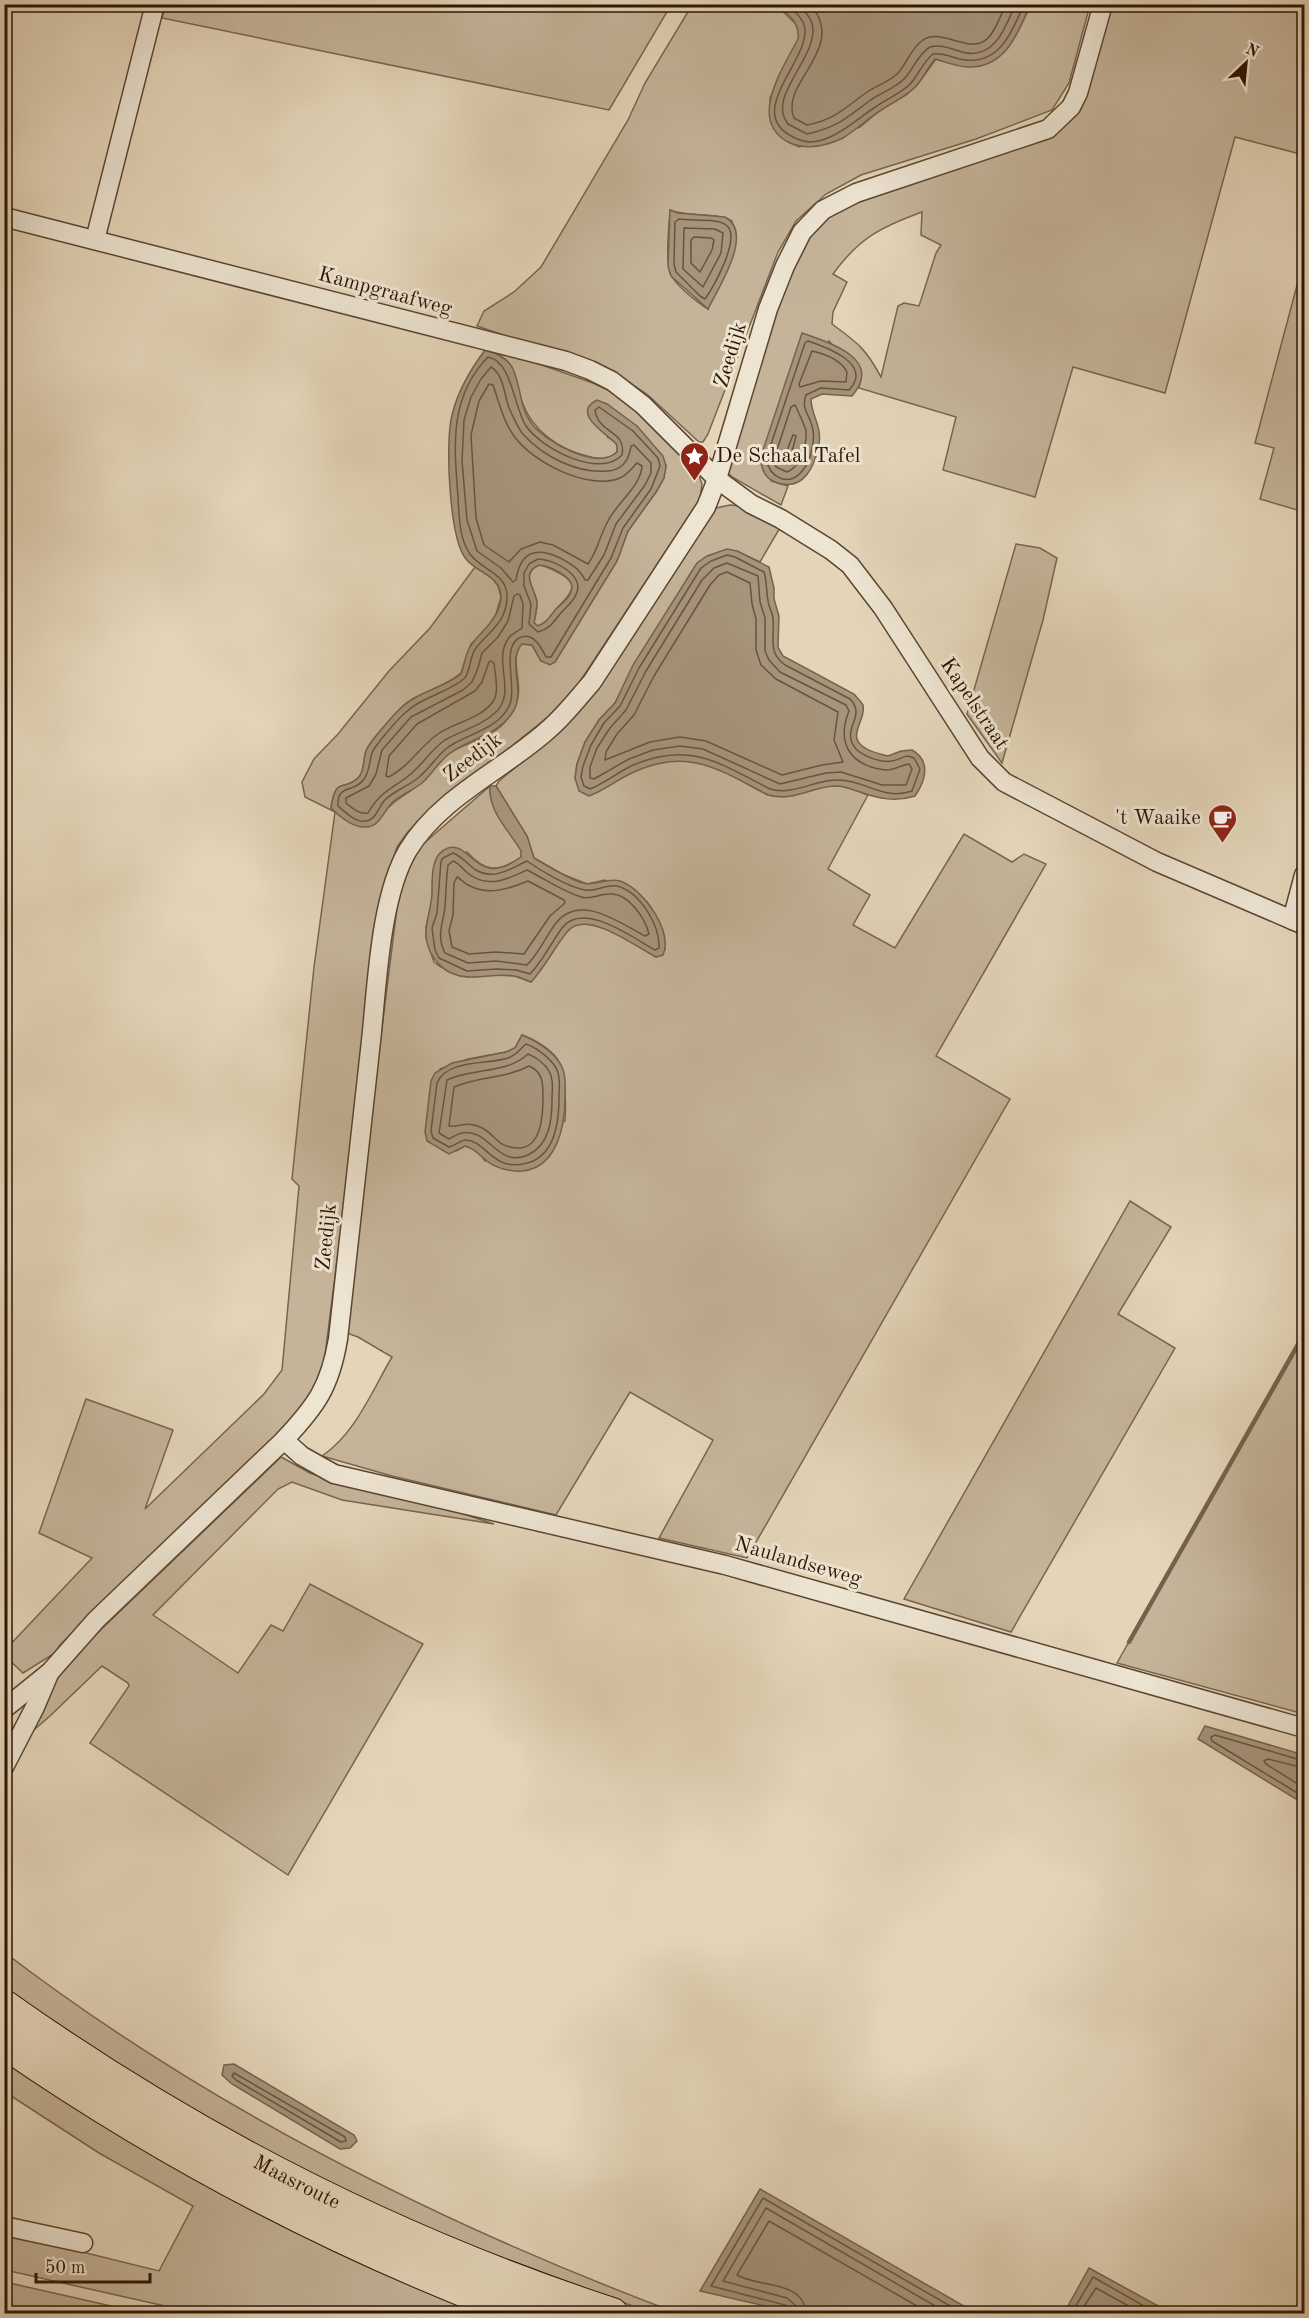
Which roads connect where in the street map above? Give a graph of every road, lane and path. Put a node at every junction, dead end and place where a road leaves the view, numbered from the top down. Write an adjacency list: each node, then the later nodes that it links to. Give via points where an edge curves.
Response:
1 (155, 4): 4 (street)
2 (1103, 4): 5 (street, Zeedijk, via 1078,93 1071,107 1048,129 856,193 823,210 802,232 768,309)
3 (4, 217): 4 (street, Kampgraafweg)
4 (95, 240): 5 (street, Kampgraafweg, via 590,370 643,405)
5 (717, 479): 7 (street, Kapelstraat, via 850,565 883,608 980,758 1004,782 1166,866); 8 (street, Zeedijk, via 706,507 592,682 549,730 439,813 408,850 398,871 391,890 380,958 335,1356 320,1397)
6 (1305, 874): 7 (street)
7 (1298, 922)
8 (284, 1440): 9 (street, Zeedijk, via 96,1620); 11 (street, Naulandseweg, via 302,1456 334,1474 725,1565)
9 (50, 1672): 10 (street, Zeedijk); 12 (street, Zeedijk)
10 (4, 1709)
11 (1305, 1728)
12 (4, 1767)
13 (4, 2006): 18 (highway, Maasroute, via 173,2117 256,2163 397,2231 511,2278)
14 (4, 2042): 17 (highway, Maasroute, via 110,2112 242,2188 343,2239)
15 (4, 2226): 16 (street)
16 (83, 2243)
17 (524, 2313)
18 (612, 2313)

